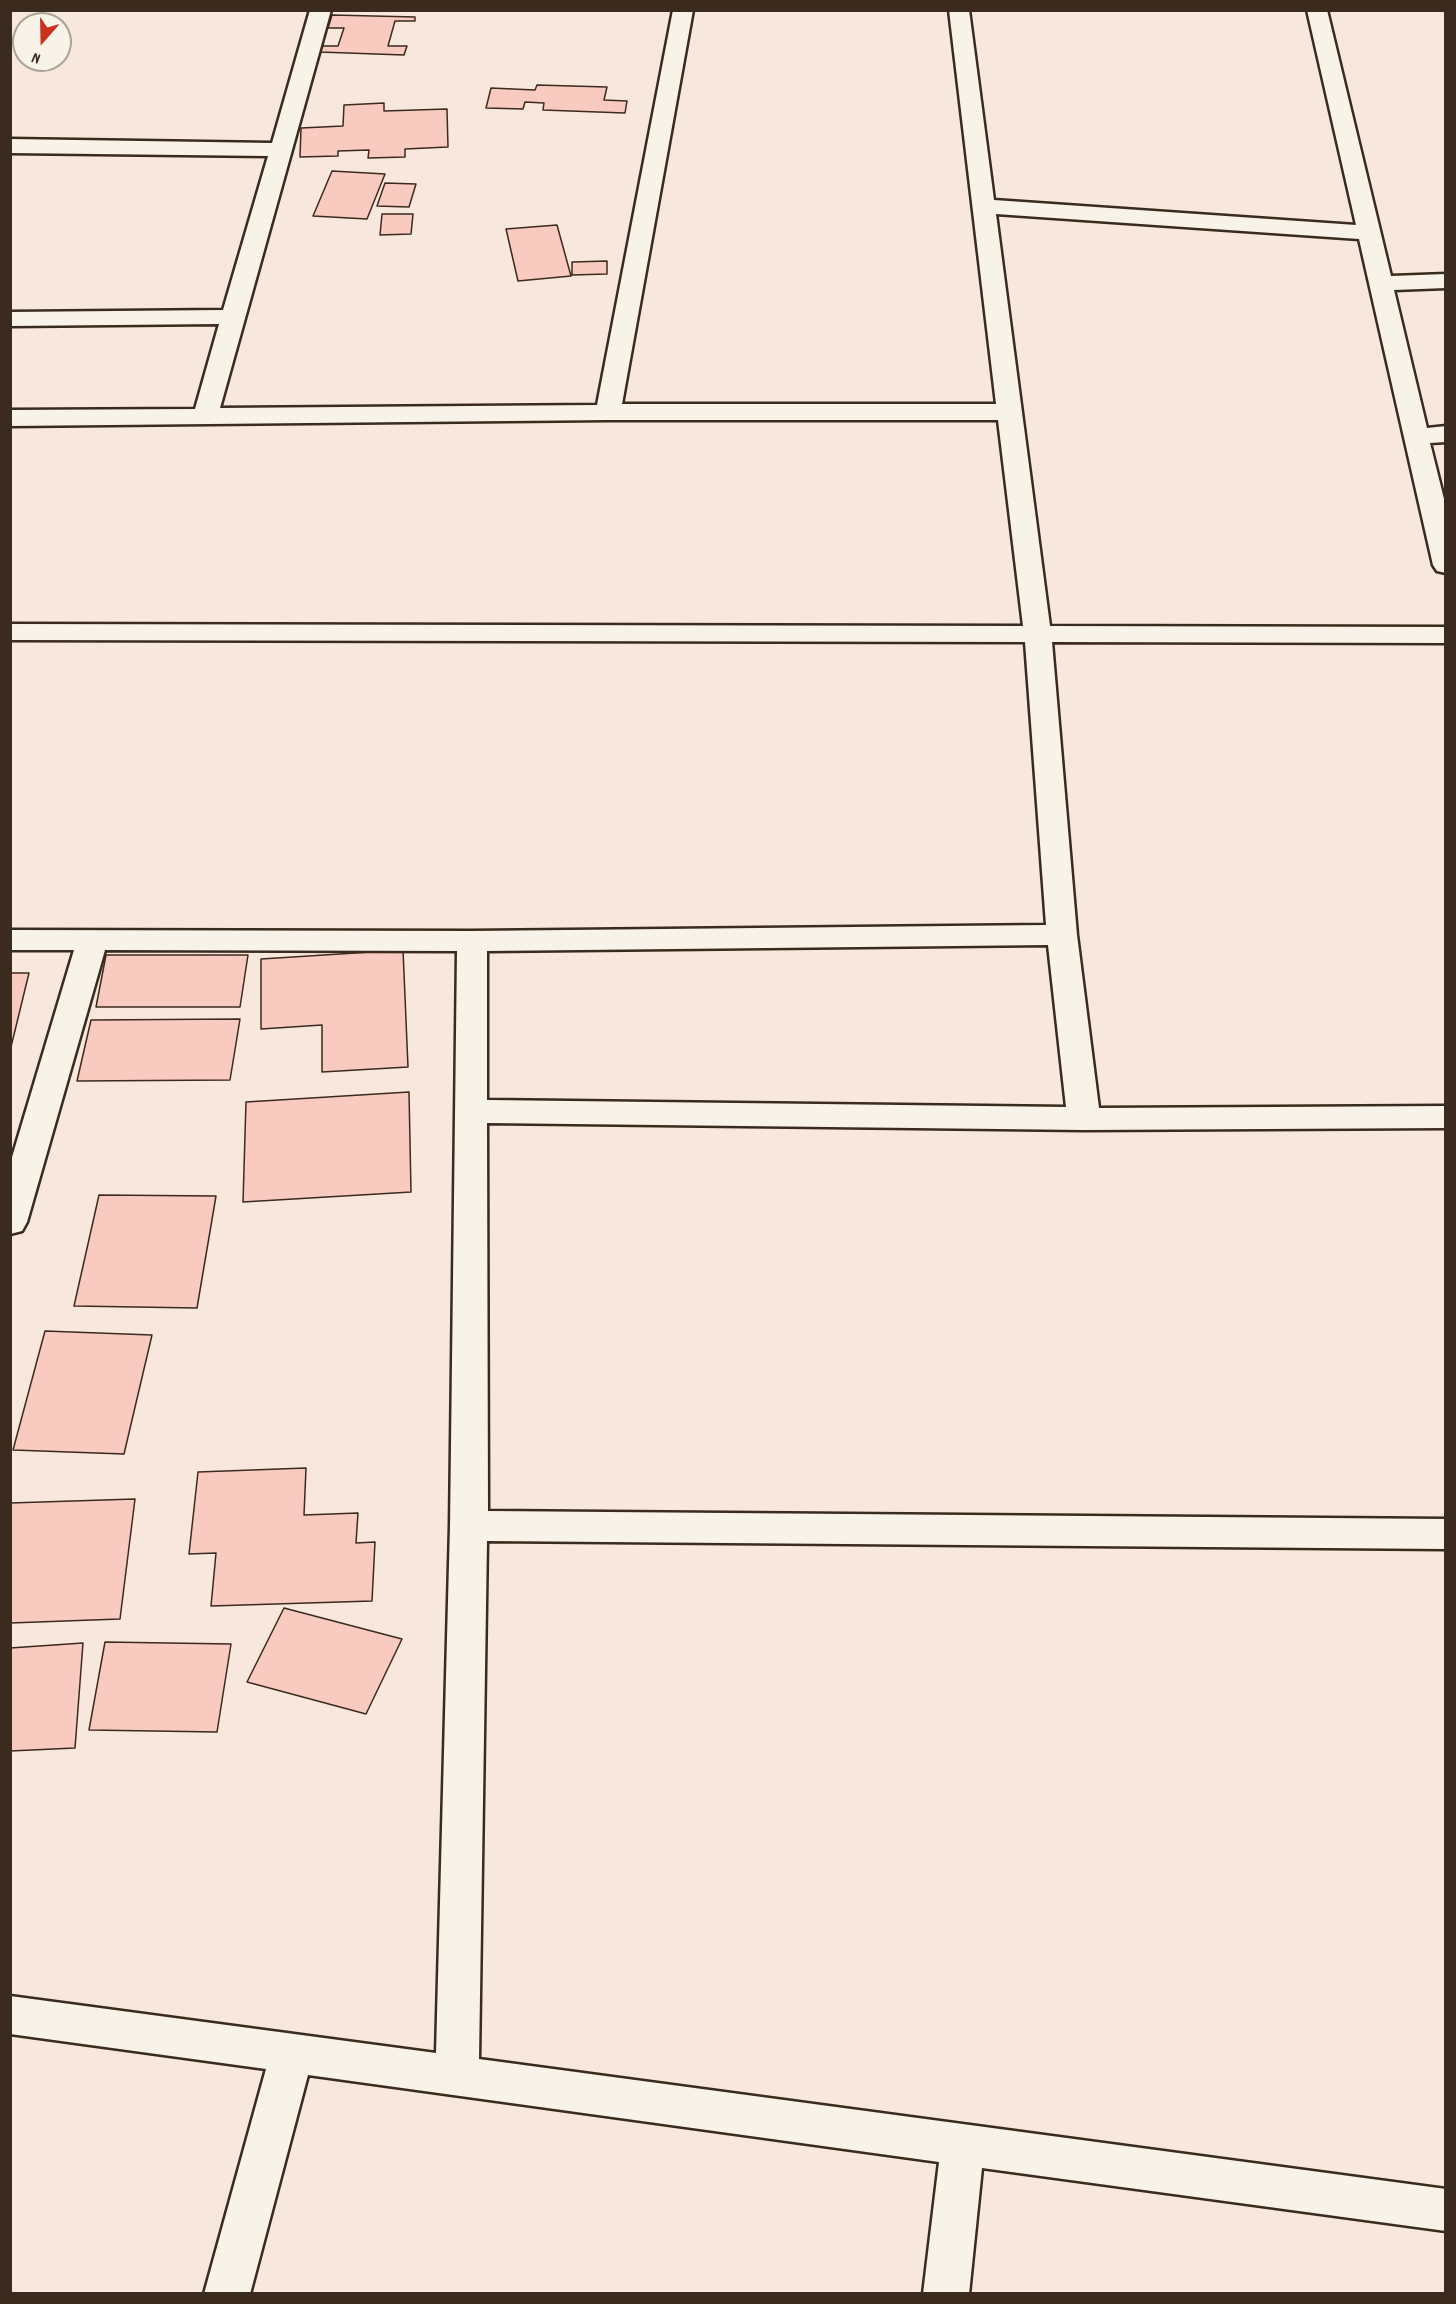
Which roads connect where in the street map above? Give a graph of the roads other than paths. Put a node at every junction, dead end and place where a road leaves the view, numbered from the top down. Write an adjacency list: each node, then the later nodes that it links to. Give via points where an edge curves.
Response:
1 (321, 10): 6 (street)
2 (683, 10): 13 (street)
3 (959, 10): 7 (street)
4 (1317, 10): 8 (street)
5 (10, 146): 6 (street)
6 (281, 150): 11 (street)
7 (983, 207): 8 (street); 14 (street)
8 (1368, 232): 10 (street)
9 (1446, 281): 10 (street)
10 (1380, 283): 18 (street)
11 (233, 317): 12 (street); 15 (street)
12 (12, 324)
13 (608, 412): 14 (street); 15 (street)
14 (1009, 412): 22 (street)
15 (205, 416): 16 (street)
16 (10, 418)
17 (1446, 434): 18 (street)
18 (1415, 436): 19 (street)
19 (1446, 565)
20 (10, 632): 22 (street)
21 (1446, 635): 22 (street)
22 (1038, 636): 23 (street)
23 (1062, 935): 26 (street); 29 (street)
24 (10, 940): 25 (street)
25 (92, 941): 26 (street); 30 (street)
26 (472, 941): 27 (street)
27 (471, 1111): 29 (street); 31 (street)
28 (1446, 1117): 29 (street)
29 (1084, 1119)
30 (10, 1222)
31 (469, 1526): 32 (street); 35 (street)
32 (1446, 1534)
33 (10, 2016): 34 (street)
34 (292, 2054): 35 (street); 38 (street)
35 (457, 2076): 36 (street)
36 (963, 2145): 37 (street); 39 (street)
37 (1446, 2210)
38 (227, 2294)
39 (946, 2294)

